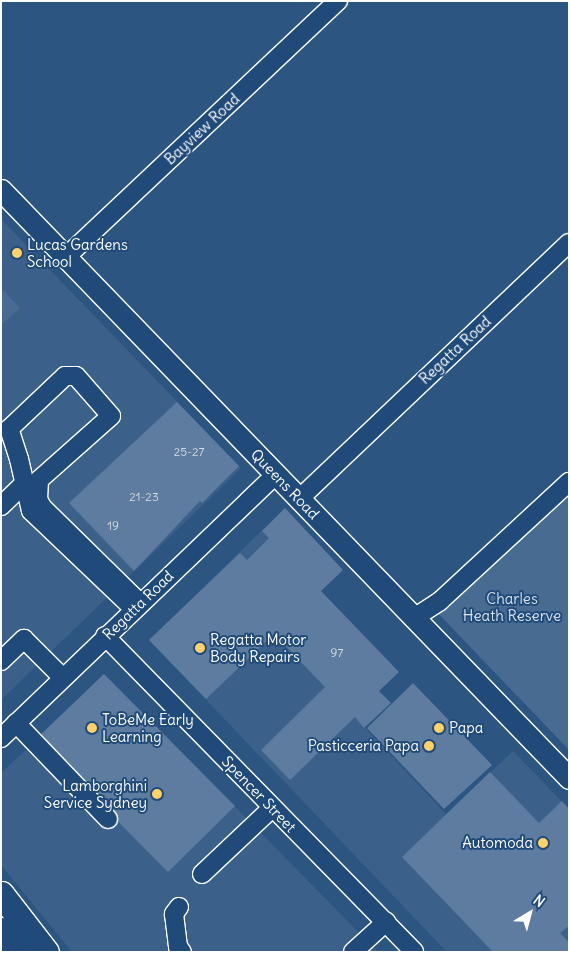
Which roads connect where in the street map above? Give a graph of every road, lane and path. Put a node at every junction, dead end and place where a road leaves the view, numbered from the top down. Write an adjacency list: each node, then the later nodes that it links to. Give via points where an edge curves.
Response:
1 (338, 1): 4 (street, Bayview Road)
2 (1, 190): 4 (main road, Queens Road)
3 (569, 243): 8 (street, Regatta Road)
4 (66, 257): 5 (main road, Queens Road)
5 (276, 474): 8 (main road, Queens Road); 10 (street, Regatta Road)
6 (569, 482): 11 (street, via 440,601)
7 (31, 486): 7 (street, via 112,416 76,376 65,376 9,429); 9 (street); 10 (street, via 32,511)
8 (299, 499): 11 (main road, Queens Road)
9 (1, 506)
10 (137, 606): 12 (street, Regatta Road)
11 (414, 618): 16 (main road, Queens Road)
12 (105, 636): 14 (street, Regatta Road); 17 (street, Spencer Street)
13 (1, 661): 14 (street, via 24,639)
14 (63, 678): 15 (street, Regatta Road)
15 (6, 730): 18 (street)
16 (569, 778)
17 (272, 808): 19 (street); 22 (street, Spencer Street)
18 (108, 819)
19 (202, 874)
20 (1, 894): 25 (highway)
21 (179, 907): 26 (street, via 174,914 178,947)
22 (386, 922): 27 (street); 28 (street, Spencer Street)
23 (1, 930): 24 (highway)
24 (19, 952)
25 (46, 952)
26 (182, 952)
27 (353, 952)
28 (414, 952)

